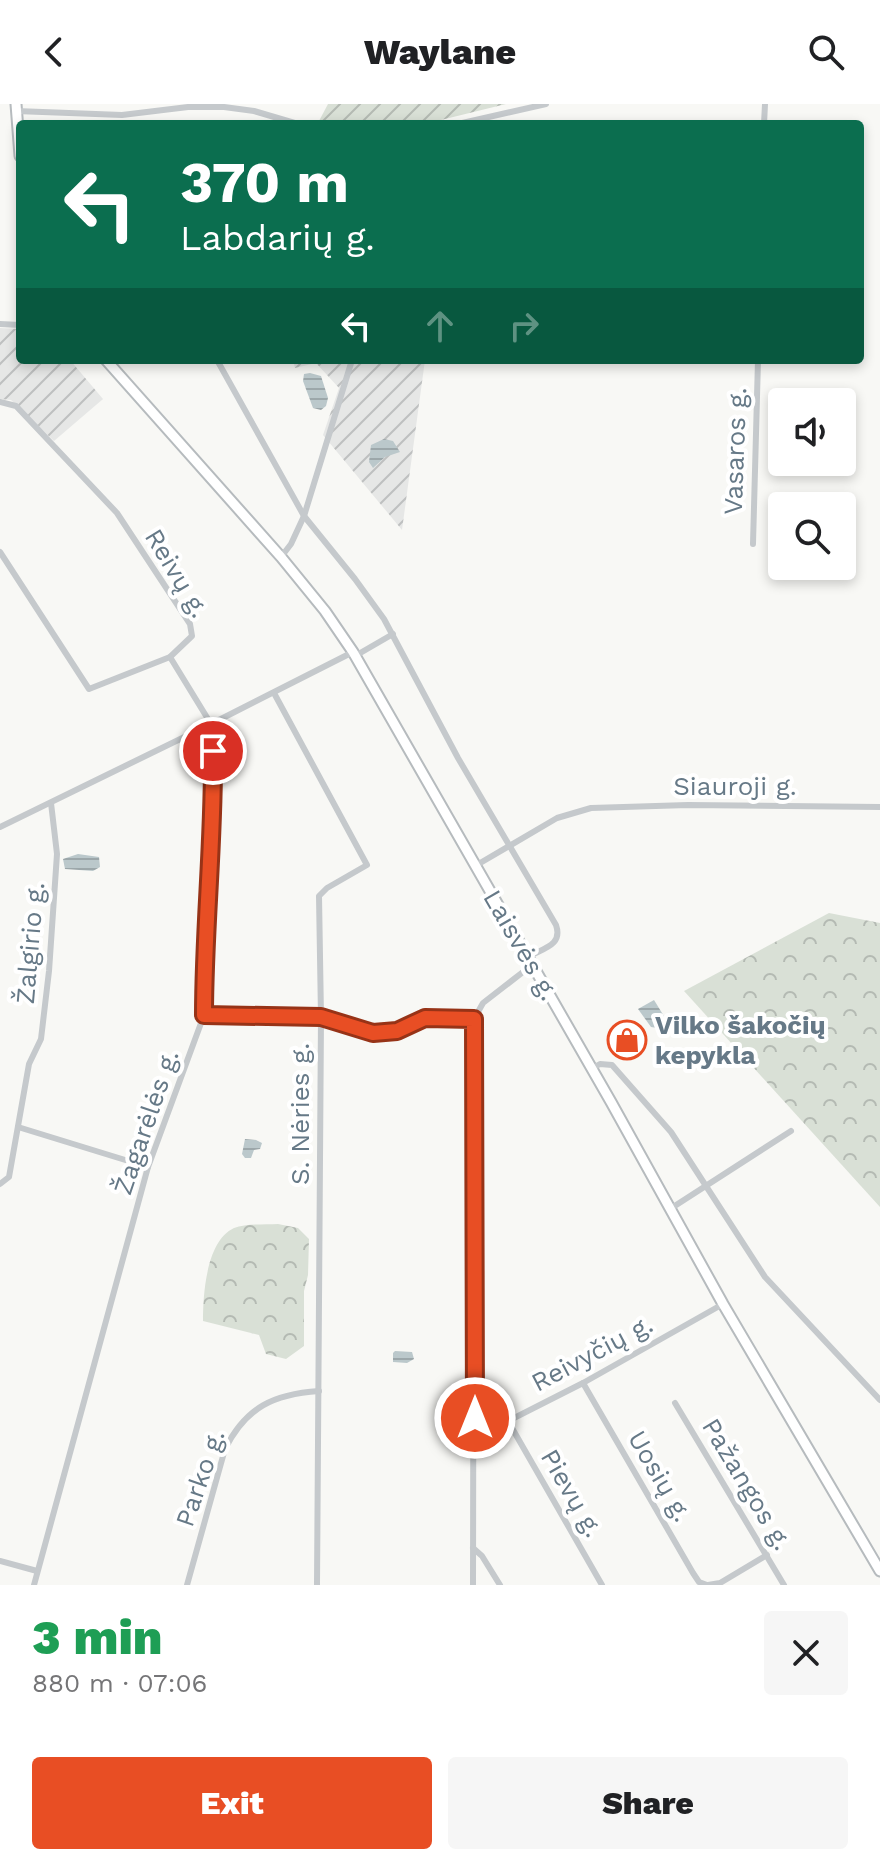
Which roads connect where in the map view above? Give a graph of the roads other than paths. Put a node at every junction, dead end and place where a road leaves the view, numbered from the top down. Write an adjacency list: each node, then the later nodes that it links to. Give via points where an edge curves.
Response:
1 (546, 104): 4 (street)
2 (16, 108): 3 (street, via 72,117 224,107)
3 (284, 120)
4 (476, 120)
5 (110, 364): 13 (main road, Laisvės g.)
6 (219, 364): 10 (street)
7 (351, 364): 10 (street)
8 (758, 364): 11 (street, Vasaros g.)
9 (0, 402): 16 (street, Reivų g., via 16,406 117,513 192,630)
10 (304, 516): 13 (street); 14 (street)
11 (753, 544)
12 (0, 552): 16 (street, Reivų g., via 89,689)
13 (281, 557): 15 (main road, Laisvės g.)
14 (393, 634): 15 (street); 22 (street)
15 (354, 654): 17 (street); 23 (main road, Laisvės g.)
16 (170, 657): 18 (street)
17 (274, 693): 18 (street); 26 (street, S. Nėries g., via 367,865 319,896)
18 (211, 724): 19 (street); 25 (street, Žagarėlės g.)
19 (51, 803): 21 (street); 29 (street, Žalgirio g., via 57,854 49,971 41,1039 29,1064)
20 (880, 807): 22 (street, Siauroji g., via 591,808 557,818)
21 (0, 827)
22 (510, 845): 23 (street, Siauroji g.); 24 (street, via 559,934)
23 (475, 866): 24 (main road, Laisvės g.)
24 (530, 961): 27 (street, via 483,1003); 28 (main road, Laisvės g.)
25 (204, 1015): 26 (street); 31 (street, Žagarėlės g.)
26 (321, 1017): 27 (street, via 373,1033 397,1031 425,1018); 37 (street, S. Nėries g.)
27 (474, 1019): 40 (street)
28 (591, 1069): 33 (street, via 605,1063 618,1069 671,1132); 34 (main road, Laisvės g.)
29 (18, 1127): 31 (street); 32 (street, Žalgirio g., via 9,1177)
30 (791, 1131): 33 (street)
31 (148, 1167): 45 (street, Žagarėlės g.)
32 (0, 1184)
33 (706, 1188): 34 (street); 38 (street, via 765,1277)
34 (669, 1210): 35 (main road, Laisvės g.)
35 (723, 1304): 36 (street, Reivyčių g.); 46 (main road, Laisvės g.)
36 (583, 1383): 41 (street, Reivyčių g.); 53 (street, Uosių g., via 693,1573)
37 (319, 1391): 48 (street, Parko g., via 275,1399 235,1428); 49 (street, S. Nėries g.)
38 (880, 1400)
39 (675, 1403): 43 (street, Pažangos g.)
40 (475, 1418): 41 (street); 42 (street)
41 (508, 1421): 52 (street, Pievų g.)
42 (473, 1548): 50 (street); 51 (street)
43 (767, 1555): 53 (street, Uosių g.); 54 (street, Pažangos g.)
44 (0, 1561): 45 (street)
45 (37, 1571): 47 (street, Žagarėlės g.)
46 (880, 1571)
47 (34, 1585)
48 (187, 1585)
49 (317, 1585)
50 (473, 1585)
51 (500, 1585)
52 (602, 1585)
53 (708, 1585)
54 (784, 1585)

